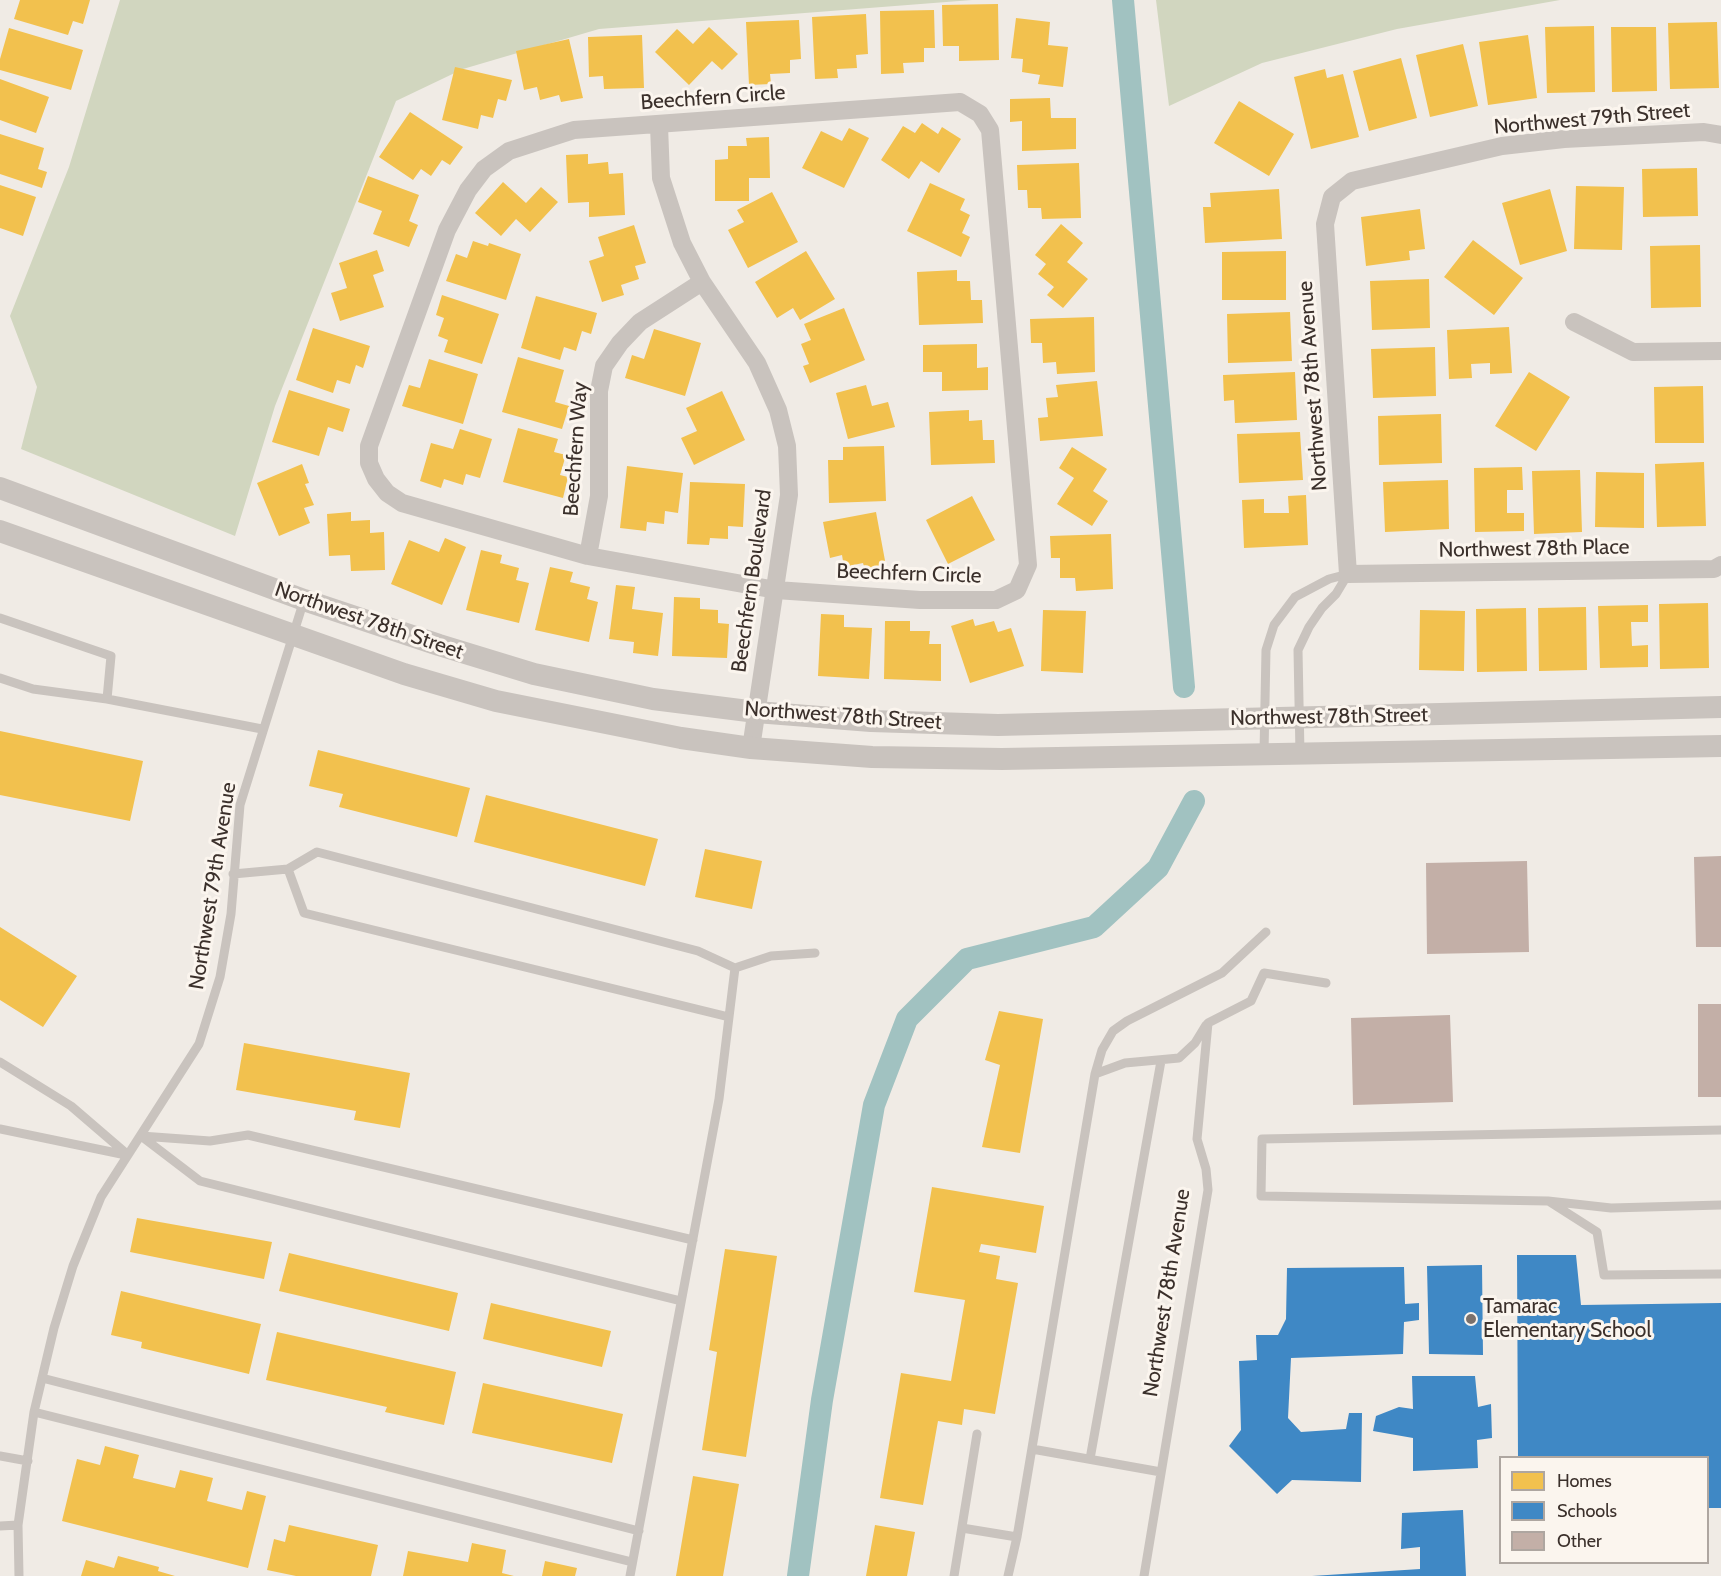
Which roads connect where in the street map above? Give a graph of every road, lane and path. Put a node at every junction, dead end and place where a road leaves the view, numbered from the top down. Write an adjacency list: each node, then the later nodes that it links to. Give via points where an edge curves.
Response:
1 (659, 125): 4 (street, Beechfern Boulevard, via 661,178 682,243); 9 (street, Beechfern Circle, via 574,130 509,152 484,169 447,230 369,446 369,463 376,479 402,503); 12 (street, Beechfern Circle, via 960,102 980,114 990,130 1028,565 1017,590 996,600 920,600)
2 (1721, 135): 3 (street, Northwest 79th Street, via 1704,132 1502,146 1352,182)
3 (1332, 197): 11 (street, Northwest 78th Avenue, via 1325,224)
4 (702, 282): 9 (street, Beechfern Way, via 640,322 604,366 599,391 599,496); 12 (street, Beechfern Boulevard, via 757,363 778,410 787,446 789,495)
5 (1574, 322): 6 (street, via 1633,352)
6 (1721, 351)
7 (0, 488): 13 (street, Northwest 78th Street)
8 (0, 531): 15 (street, Northwest 78th Street)
9 (588, 556): 12 (street, Beechfern Circle)
10 (1721, 565): 11 (street, Northwest 78th Place)
11 (1348, 574): 20 (lane, via 1295,597 1274,625 1266,650); 21 (lane, via 1309,627 1298,650)
12 (776, 590): 19 (street, Beechfern Boulevard)
13 (304, 600): 15 (lane, Northwest 79th Avenue); 19 (street, Northwest 78th Street, via 534,674 653,699)
14 (0, 618): 17 (lane, via 111,656)
15 (292, 635): 22 (lane, Northwest 79th Avenue); 24 (street, Northwest 78th Street, via 495,701)
16 (0, 678): 17 (lane, via 33,689)
17 (107, 699): 22 (lane)
18 (1721, 707): 21 (street, Northwest 78th Street)
19 (756, 712): 20 (street, Northwest 78th Street, via 998,725); 24 (street, Beechfern Boulevard)
20 (1263, 718): 21 (street, Northwest 78th Street); 26 (lane)
21 (1299, 718): 25 (lane)
22 (262, 729): 28 (lane, Northwest 79th Avenue, via 240,805)
23 (1721, 746): 25 (street, Northwest 78th Street)
24 (751, 748): 26 (street, Northwest 78th Street, via 931,758)
25 (1300, 754): 26 (street, Northwest 78th Street)
26 (1264, 755)
27 (288, 869): 28 (lane); 31 (lane, via 317,852 698,951); 33 (lane, via 304,913)
28 (233, 874): 40 (lane, Northwest 79th Avenue, via 231,914 220,977 199,1044)
29 (1266, 932): 37 (lane, via 1222,973 1113,1031)
30 (815, 953): 31 (lane, via 771,956)
31 (735, 968): 33 (lane)
32 (1326, 984): 34 (lane, via 1264,973 1251,1001)
33 (729, 1017): 44 (lane, via 719,1100)
34 (1208, 1023): 35 (lane, via 1179,1058); 54 (lane, Northwest 78th Avenue, via 1197,1139 1208,1190)
35 (1161, 1061): 37 (lane, via 1125,1063); 52 (lane)
36 (0, 1062): 41 (lane, via 71,1106)
37 (1095, 1074): 50 (lane)
38 (0, 1128): 41 (lane)
39 (1721, 1130): 42 (lane, via 1262,1139 1260,1196)
40 (141, 1136): 41 (lane, Northwest 79th Avenue); 44 (lane, via 210,1141 248,1135); 46 (lane, via 200,1181)
41 (128, 1155): 47 (lane, Northwest 79th Avenue, via 101,1197 73,1266)
42 (1548, 1201): 43 (lane, via 1611,1208); 45 (lane, via 1597,1232 1604,1275)
43 (1721, 1205)
44 (693, 1240): 46 (lane)
45 (1721, 1274)
46 (681, 1301): 58 (lane)
47 (42, 1378): 48 (lane, Northwest 79th Avenue); 58 (lane)
48 (34, 1412): 53 (lane, Northwest 79th Avenue); 60 (lane)
49 (977, 1434): 57 (lane)
50 (1032, 1449): 52 (lane); 59 (lane)
51 (0, 1456): 53 (lane)
52 (1090, 1459): 54 (lane)
53 (28, 1461): 55 (lane, Northwest 79th Avenue)
54 (1161, 1472): 65 (lane, Northwest 78th Avenue)
55 (18, 1525): 56 (lane); 61 (lane, Northwest 79th Avenue)
56 (0, 1526)
57 (962, 1528): 59 (lane); 63 (lane)
58 (639, 1531): 60 (lane)
59 (1017, 1537): 64 (lane)
60 (632, 1562): 62 (lane)
61 (20, 1576)
62 (630, 1576)
63 (954, 1576)
64 (1008, 1576)
65 (1144, 1576)

